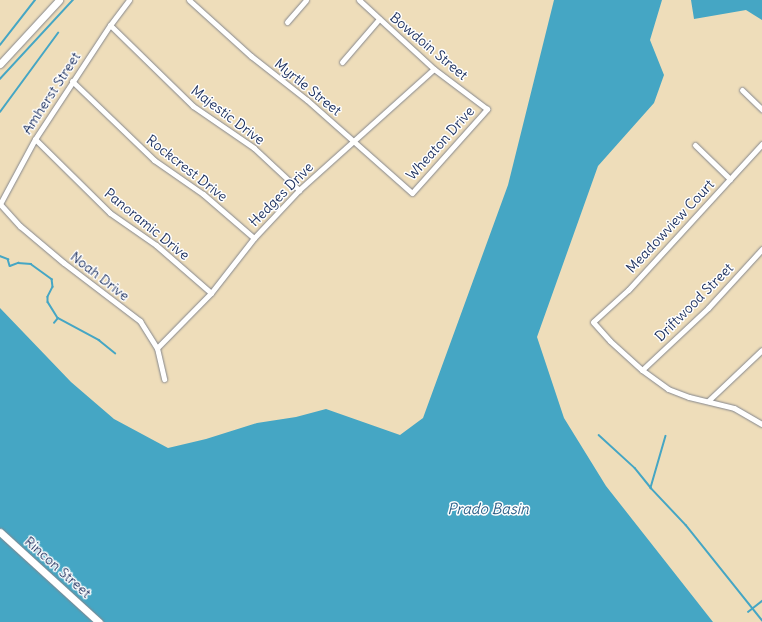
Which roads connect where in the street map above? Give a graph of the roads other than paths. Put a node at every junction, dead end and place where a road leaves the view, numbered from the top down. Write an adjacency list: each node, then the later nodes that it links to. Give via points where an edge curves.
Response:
1 (59, 0): 10 (main road)
2 (129, 0): 8 (street, Amherst Street)
3 (189, 0): 17 (street, Myrtle Street, via 251,56 307,100)
4 (306, 0): 7 (street)
5 (359, 0): 6 (street, Bowdoin Street)
6 (379, 19): 9 (street); 11 (street, Bowdoin Street)
7 (287, 22)
8 (110, 25): 12 (street, Amherst Street); 21 (street, Majestic Drive, via 193,106 254,148)
9 (342, 62)
10 (0, 64)
11 (434, 68): 14 (street, Bowdoin Street); 17 (street, Hedges Drive)
12 (72, 81): 16 (street, Amherst Street); 24 (street, Rockcrest Drive, via 154,160 203,194)
13 (742, 90): 15 (street)
14 (487, 108): 22 (street, Wheaton Drive)
15 (762, 109)
16 (35, 139): 23 (street, Amherst Street); 26 (street, Panoramic Drive, via 110,213 156,245)
17 (353, 141): 21 (street, Hedges Drive); 22 (street, Myrtle Street)
18 (762, 144): 20 (street, Meadowview Court)
19 (695, 145): 20 (street)
20 (730, 179): 29 (street, Meadowview Court, via 628,290 593,322)
21 (299, 190): 24 (street, Hedges Drive)
22 (412, 193)
23 (0, 204): 27 (street, Noah Drive, via 20,226 64,263 140,321)
24 (254, 238): 26 (street, Hedges Drive)
25 (762, 249): 29 (street, Driftwood Street, via 708,308)
26 (211, 293): 27 (street, Hedges Drive)
27 (156, 348): 30 (street, Noah Drive)
28 (762, 350): 31 (street)
29 (642, 370): 31 (street, via 668,389)
30 (164, 379)
31 (708, 401): 32 (street, via 734,408)
32 (762, 424)
33 (0, 532): 34 (main road, Rincon Street)
34 (99, 622)

